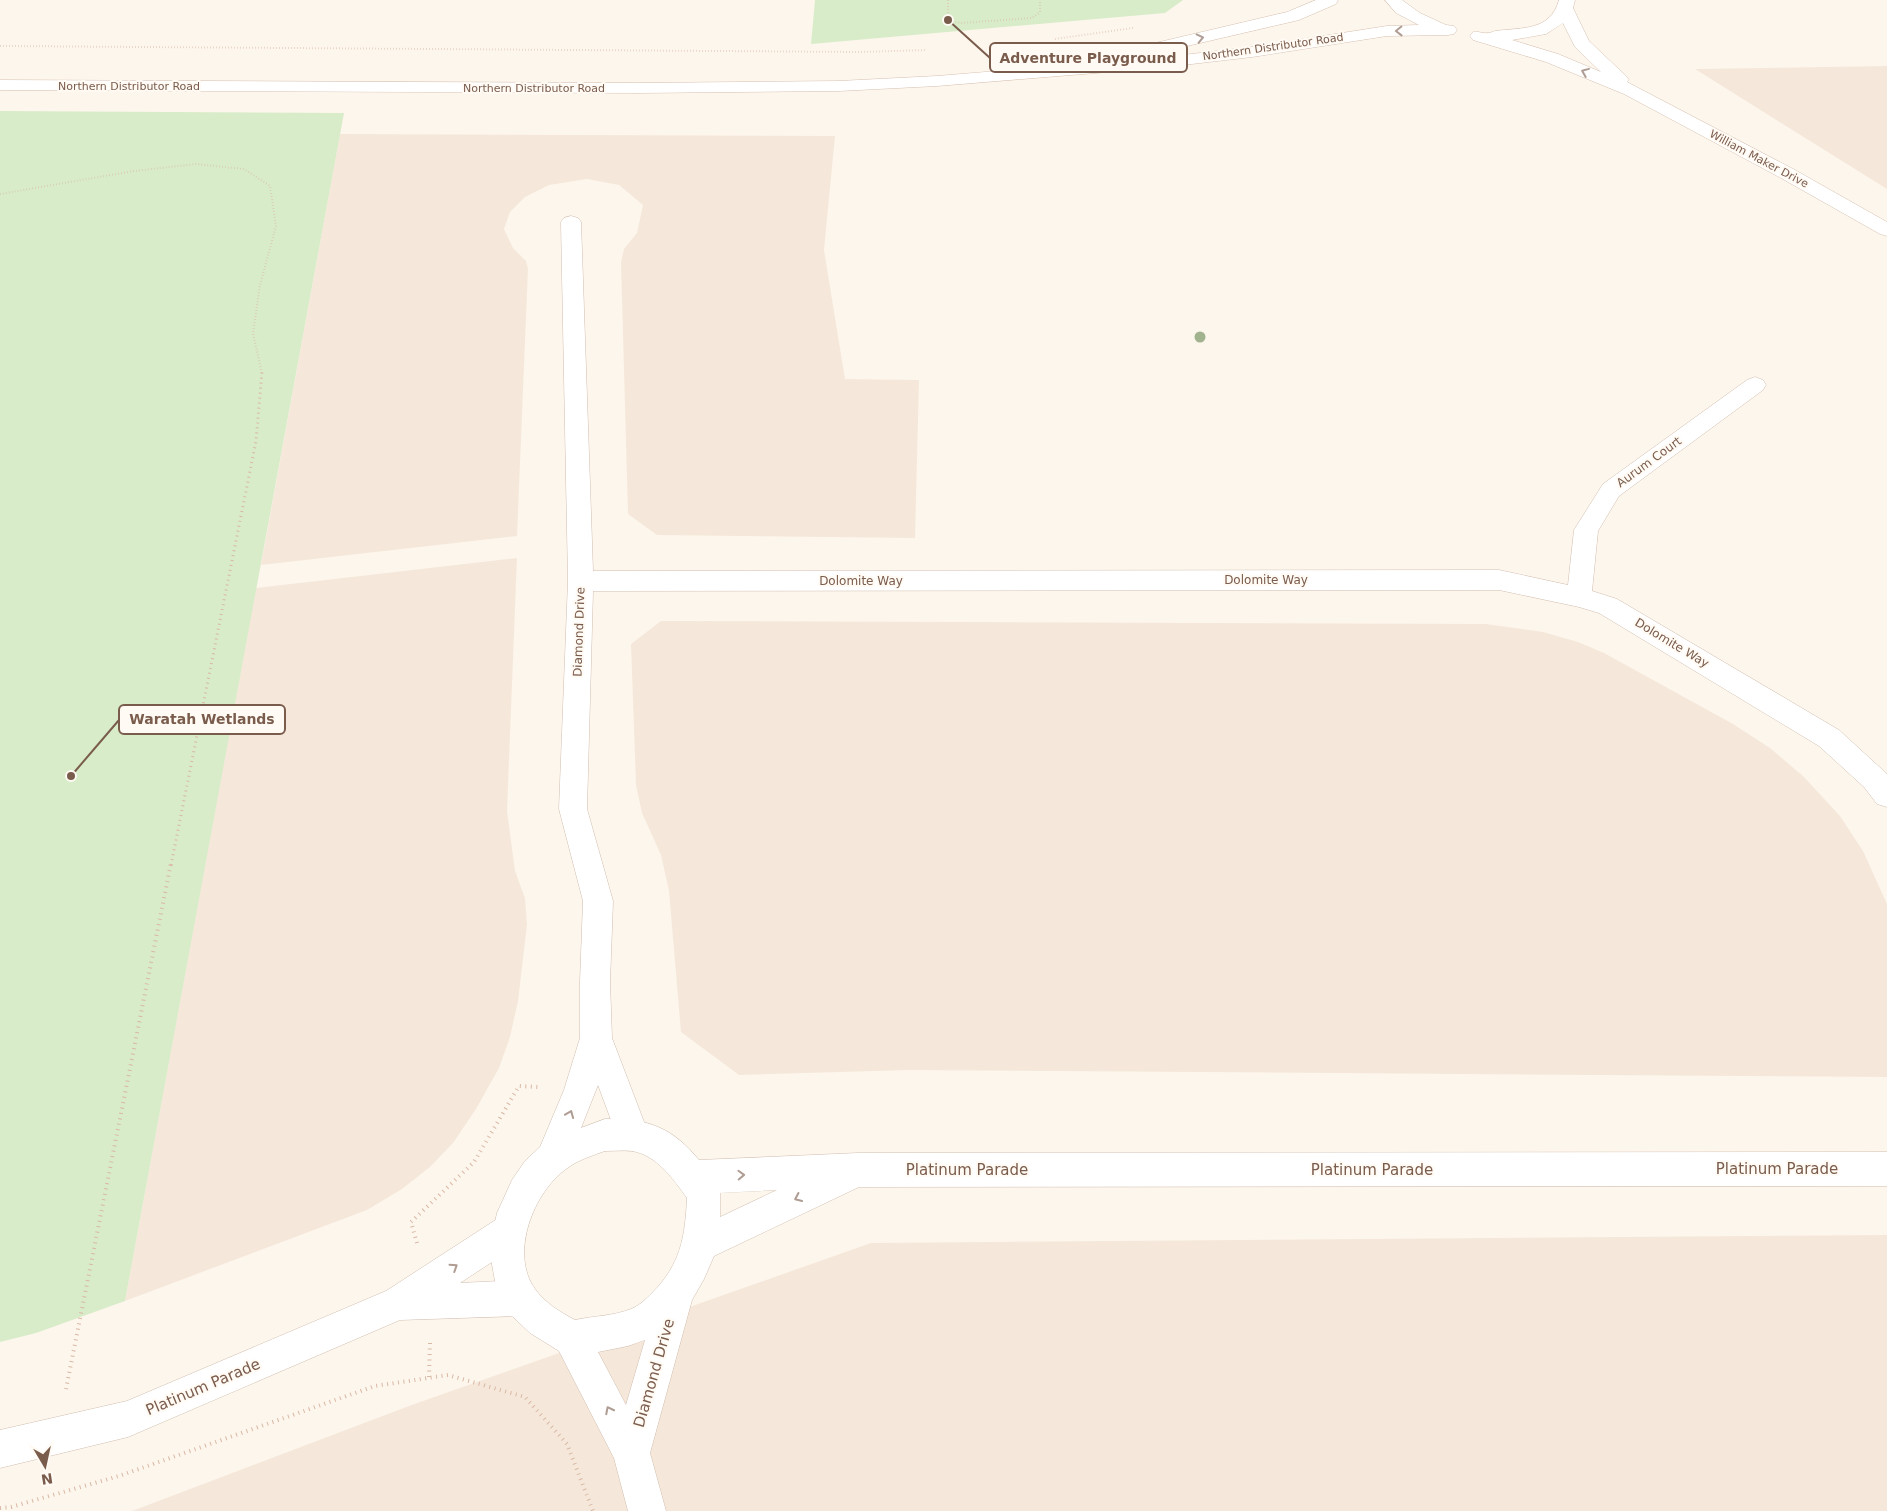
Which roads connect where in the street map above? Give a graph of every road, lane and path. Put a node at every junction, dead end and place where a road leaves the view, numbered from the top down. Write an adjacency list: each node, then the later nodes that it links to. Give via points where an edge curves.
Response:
1 (948, 0): 2 (path, via 948,18 962,23 1032,18 1040,12)
2 (1040, 0)
3 (1330, 0): 12 (street, Northern Distributor Road, one-way to 3, via 1293,16)
4 (1393, 0): 7 (street, Northern Distributor Road, via 1398,7 1420,20)
5 (1566, 5): 8 (street, Northern Distributor Road, via 1555,22 1538,31 1510,36); 14 (street, William Maker Drive, via 1582,43)
6 (1136, 27): 9 (path)
7 (1448, 30): 8 (street, Northern Distributor Road); 12 (street, Northern Distributor Road, one-way to 12, via 1387,31 1252,52)
8 (1479, 36): 14 (street, William Maker Drive, one-way to 8, via 1552,58)
9 (1050, 40)
10 (0, 46): 11 (path)
11 (929, 50)
12 (1068, 70): 13 (street, Northern Distributor Road, via 937,81 756,87)
13 (0, 85)
14 (1630, 90): 17 (street, William Maker Drive)
15 (0, 194): 36 (path, via 196,164 244,169 270,186 276,226 260,285 253,333 263,377 256,441)
16 (571, 222): 19 (street, Diamond Drive)
17 (1887, 230)
18 (1755, 385): 20 (street, Aurum Court, via 1611,490 1586,530)
19 (581, 581): 20 (street, Dolomite Way, via 1498,580); 22 (street, Diamond Drive, via 573,809 598,901 594,982)
20 (1579, 597): 21 (street, Dolomite Way, via 1608,606 1829,738)
21 (1887, 795)
22 (596, 1038): 23 (street, Diamond Drive); 24 (street, Diamond Drive)
23 (580, 1090): 25 (street, Diamond Drive, one-way to 23); 32 (path, via 519,1086 474,1162 411,1222)
24 (633, 1135): 25 (street, via 605,1135 587,1140); 28 (street, via 657,1142 676,1157)
25 (552, 1159): 29 (street, via 532,1180 518,1204)
26 (1887, 1169): 27 (street, Platinum Parade)
27 (858, 1170): 28 (street, Platinum Parade, one-way to 27); 30 (street, Platinum Parade, one-way to 30)
28 (692, 1177): 30 (street, via 704,1194)
29 (509, 1231): 32 (street, Platinum Parade, one-way to 29); 33 (street, via 508,1255 512,1277)
30 (700, 1244): 31 (street, via 691,1270)
31 (676, 1292): 34 (street, via 658,1311 637,1325); 38 (street, Diamond Drive)
32 (419, 1296): 33 (street, Platinum Parade); 35 (path); 37 (street, Platinum Parade, via 128,1418)
33 (521, 1298): 34 (street, via 538,1318)
34 (572, 1338): 38 (street, Diamond Drive, one-way to 34)
35 (429, 1377): 40 (path, via 375,1386 119,1476); 41 (path, via 448,1375 525,1397 567,1444)
36 (65, 1391)
37 (0, 1449)
38 (631, 1453): 42 (street, Diamond Drive)
39 (0, 1508): 40 (path)
40 (11, 1509)
41 (593, 1511)
42 (647, 1511)

